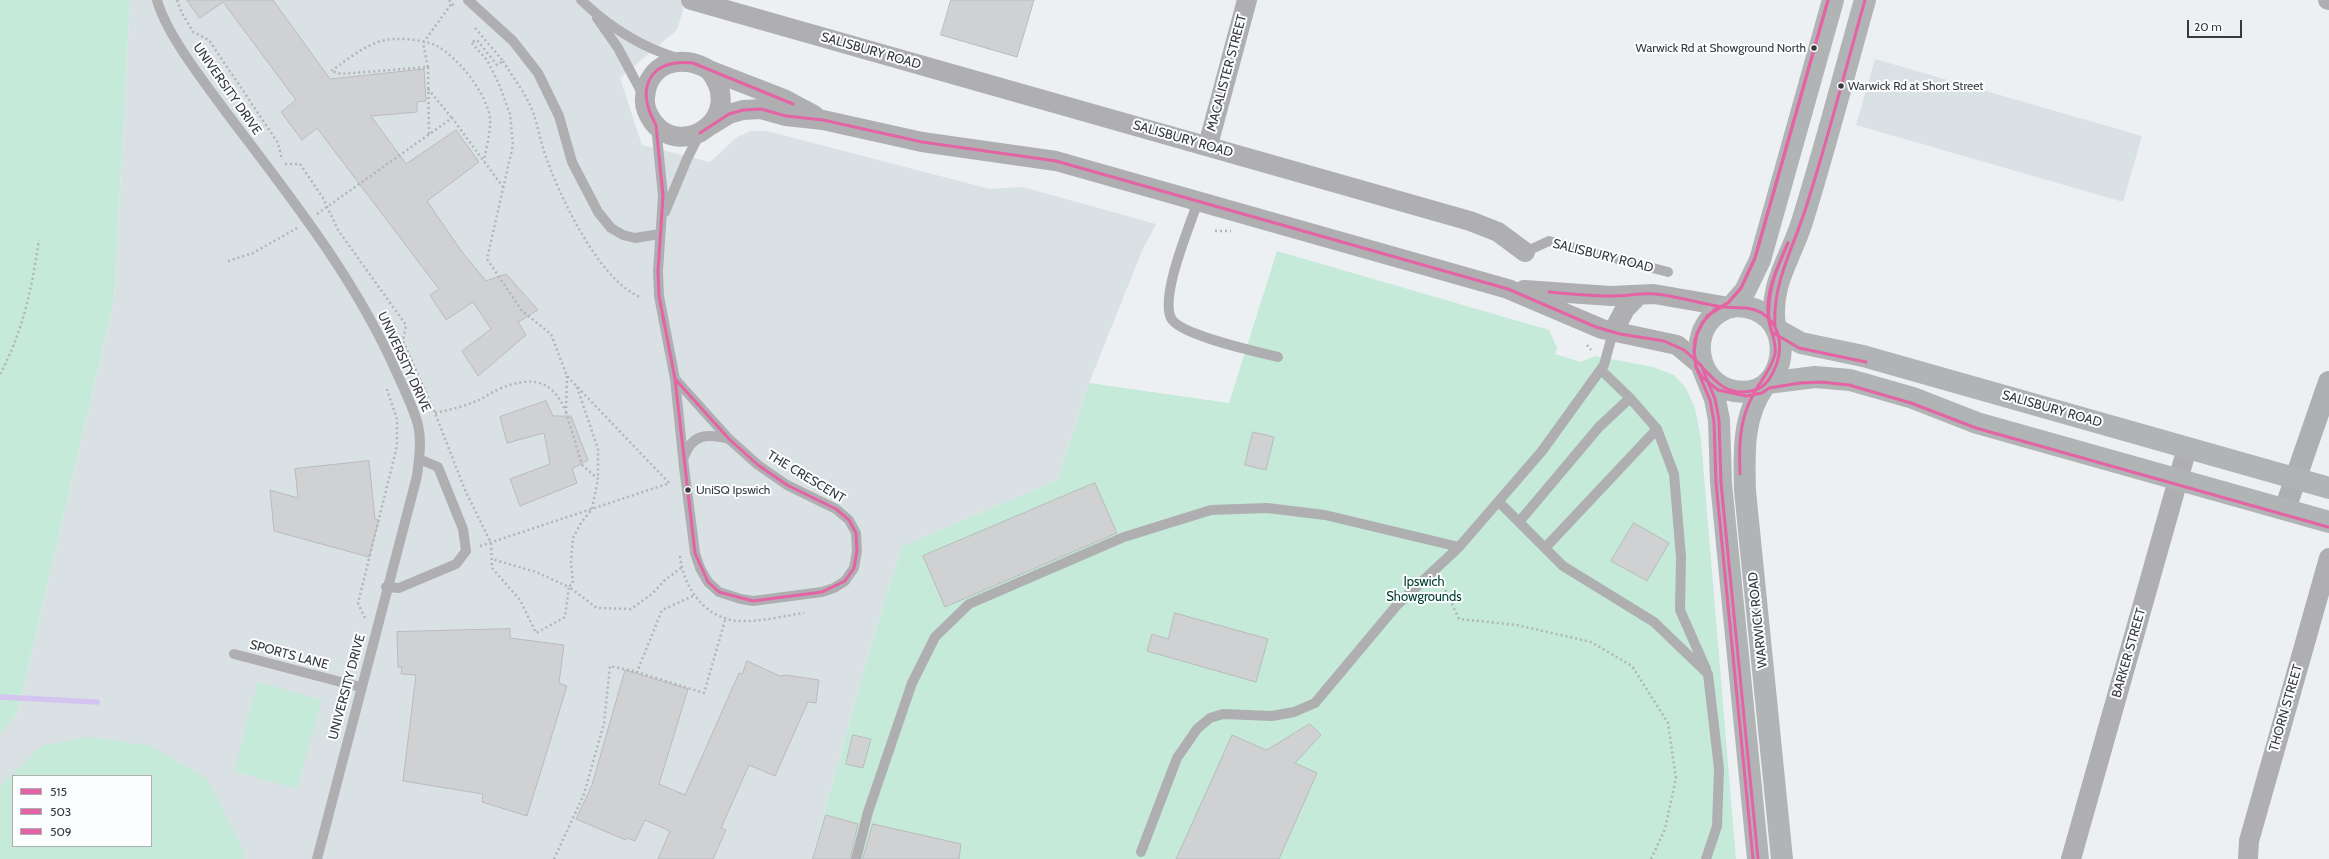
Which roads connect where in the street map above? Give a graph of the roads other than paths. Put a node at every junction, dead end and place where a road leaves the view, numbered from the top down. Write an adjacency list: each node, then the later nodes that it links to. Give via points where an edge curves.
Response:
1 (157, 0): 37 (lane, UNIVERSITY DRIVE, via 162,17 209,89 350,283 386,350 418,425)
2 (468, 0): 18 (lane, via 513,41 538,73 560,116 572,162 598,212 611,228 635,238)
3 (581, 0): 8 (lane)
4 (690, 0): 15 (street, SALISBURY ROAD)
5 (1247, 0): 15 (street, MACALISTER STREET)
6 (1834, 0): 23 (main road, via 1765,243 1753,277)
7 (1865, 0): 24 (main road, via 1802,223 1777,283 1774,304)
8 (593, 11): 9 (lane, via 635,40 663,54); 11 (lane, via 618,48)
9 (685, 61): 10 (street); 11 (street, via 672,62 660,68 646,87)
10 (709, 70): 12 (street, via 784,99); 14 (street, via 720,89 721,101 718,115)
11 (645, 98): 13 (street, via 646,108)
12 (823, 120): 14 (street, SALISBURY ROAD, via 786,116 752,108 729,114); 16 (street, SALISBURY ROAD, via 922,142 1056,161)
13 (656, 125): 14 (street, via 664,132 688,137); 17 (lane, THE CRESCENT, via 663,178)
14 (705, 129): 17 (lane, THE CRESCENT, via 687,159)
15 (1208, 146): 19 (street, SALISBURY ROAD, via 1470,221 1498,232)
16 (1198, 201): 21 (street, SALISBURY ROAD); 26 (lane, via 1171,283 1168,301 1171,319 1185,331)
17 (662, 219): 18 (lane, THE CRESCENT)
18 (660, 234): 29 (lane, THE CRESCENT, via 659,296)
19 (1525, 252): 20 (lane, SALISBURY ROAD, via 1549,241)
20 (1668, 272)
21 (1508, 289): 22 (street, SALISBURY ROAD, via 1611,296); 25 (street, SALISBURY ROAD)
22 (1639, 295): 23 (street, SALISBURY ROAD, via 1659,294 1691,302); 25 (street, via 1625,310)
23 (1730, 307): 24 (main road, via 1757,310); 27 (main road, via 1714,316 1704,329 1699,346)
24 (1776, 327): 31 (main road, via 1781,344 1780,355); 35 (main road, SALISBURY ROAD, via 1801,343 1864,356)
25 (1613, 332): 27 (street, SALISBURY ROAD, via 1672,344 1690,354); 28 (lane, via 1607,358)
26 (1278, 357)
27 (1702, 367): 31 (main road, via 1711,379 1730,389 1751,391); 56 (main road, WARWICK ROAD, via 1715,400 1719,420 1721,483)
28 (1601, 370): 32 (lane); 41 (lane, via 1551,439)
29 (675, 378): 34 (lane, THE CRESCENT); 36 (lane, THE CRESCENT)
30 (2329, 382): 38 (main road)
31 (1766, 384): 39 (main road, via 1815,377 1850,380 1913,398 1977,423); 57 (main road, WARWICK ROAD, via 1752,406 1747,425 1745,491)
32 (1630, 398): 33 (lane); 43 (lane, via 1599,427)
33 (1657, 429): 46 (lane); 50 (lane, via 1674,474 1681,557 1680,610)
34 (729, 439): 36 (lane, via 711,436 698,438 692,442); 36 (lane, THE CRESCENT, via 787,485 836,509 849,520 856,533 857,551 854,568 845,581 822,592 753,601 719,592 708,582 700,568 696,553)
35 (2187, 448): 38 (main road, SALISBURY ROAD); 39 (street, BARKER STREET)
36 (684, 458)
37 (419, 459): 48 (lane, UNIVERSITY DRIVE, via 417,476); 48 (lane, via 438,467 463,529 466,551 456,564 399,588)
38 (2294, 478): 40 (main road, SALISBURY ROAD); 42 (main road)
39 (2178, 480): 42 (main road); 58 (street, BARKER STREET)
40 (2329, 488)
41 (1499, 502): 43 (lane); 45 (lane)
42 (2284, 509): 44 (main road)
43 (1519, 522): 46 (lane)
44 (2329, 522)
45 (1458, 547): 52 (lane, via 1397,605 1314,704 1294,712 1272,716 1222,714 1210,718 1197,729 1177,758); 54 (lane, via 1325,515 1267,508 1211,510 1124,537 968,604 935,637 912,682 868,812)
46 (1545, 548): 50 (lane, via 1563,566 1654,622)
47 (2329, 558): 59 (street, THORN STREET, via 2249,841)
48 (386, 587): 51 (lane, UNIVERSITY DRIVE)
49 (234, 654): 51 (lane, SPORTS LANE)
50 (1708, 674): 55 (lane, via 1719,768 1718,826)
51 (360, 687): 53 (lane, UNIVERSITY DRIVE)
52 (1141, 852)
53 (317, 859)
54 (856, 859)
55 (1706, 859)
56 (1758, 859)
57 (1782, 859)
58 (2070, 859)
59 (2248, 859)

